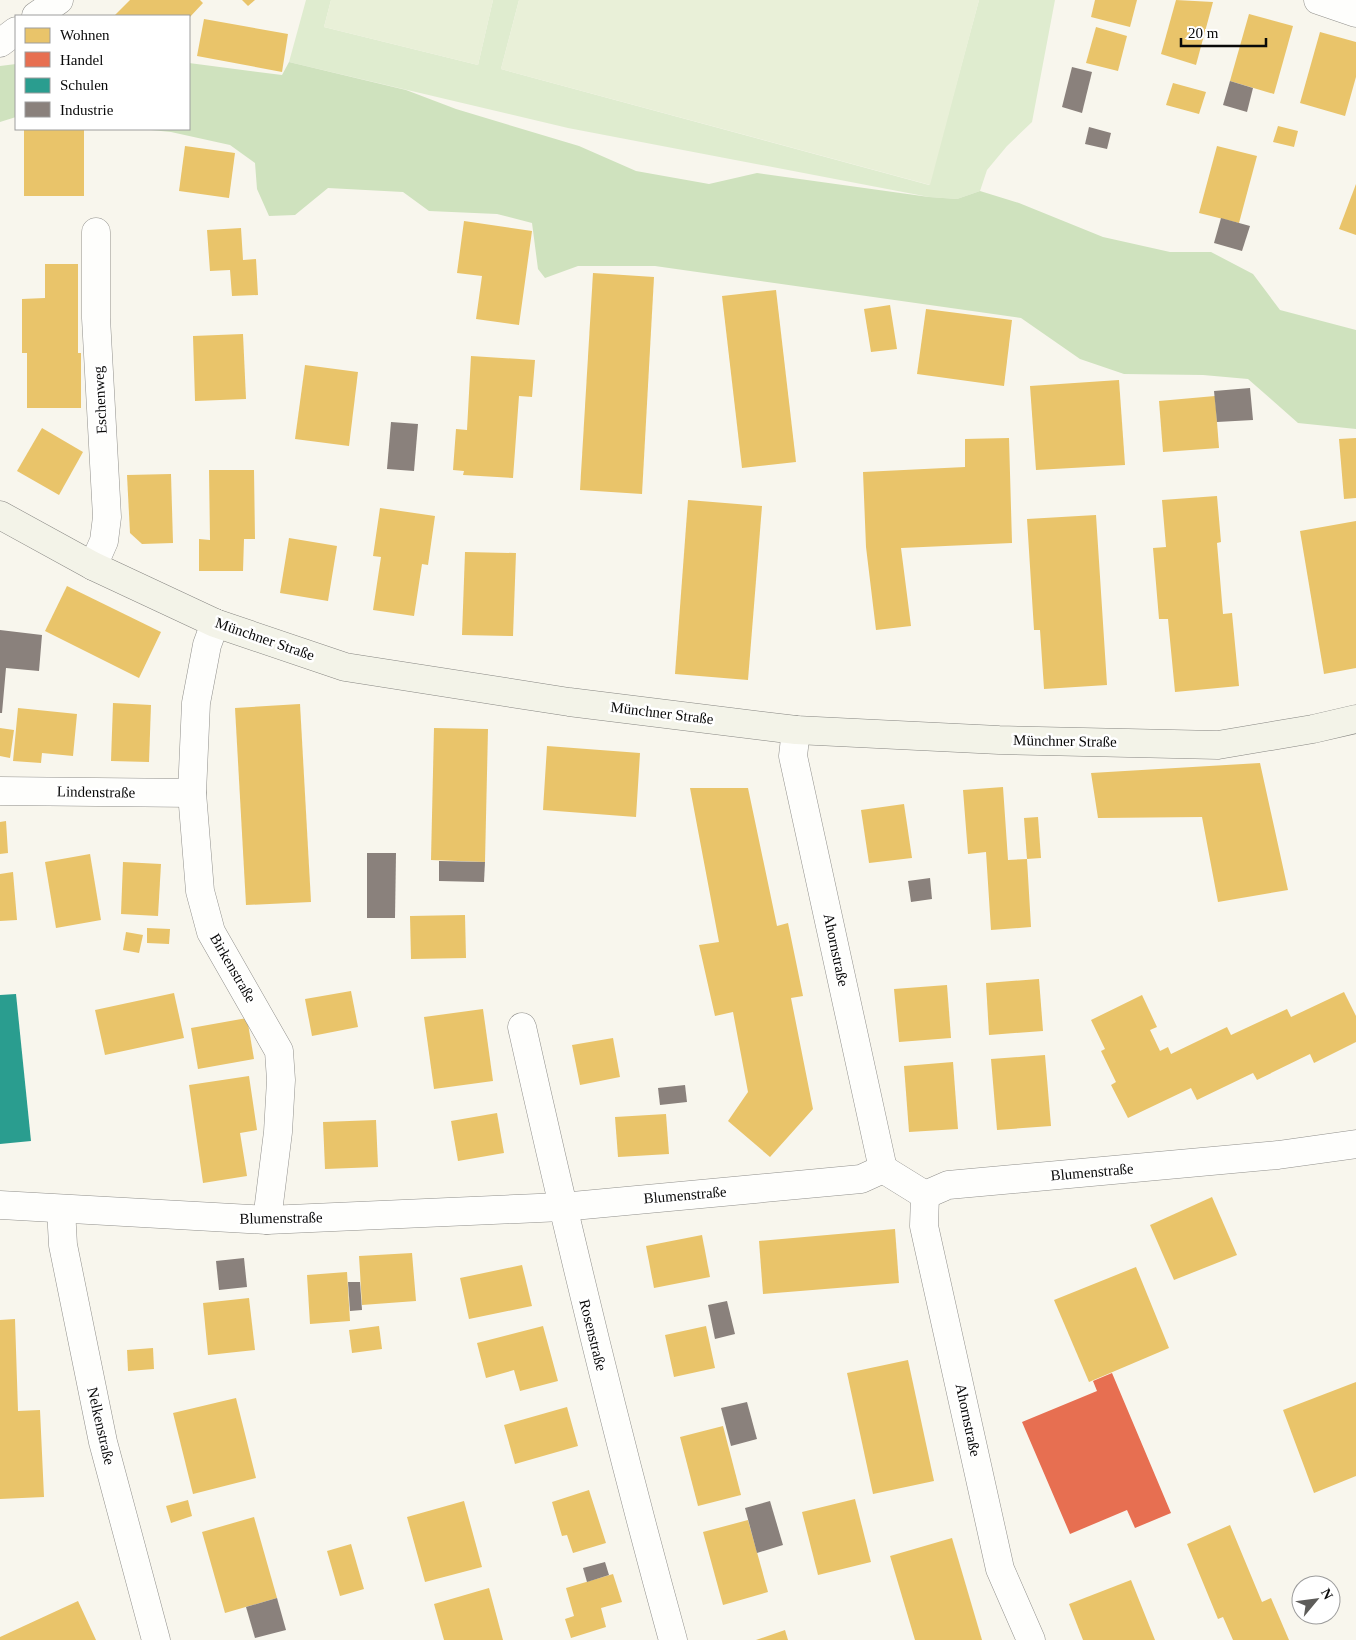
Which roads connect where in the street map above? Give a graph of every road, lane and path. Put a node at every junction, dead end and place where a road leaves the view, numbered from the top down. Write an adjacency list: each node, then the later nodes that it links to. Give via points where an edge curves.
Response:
1 (59, 0): 4 (street)
2 (1318, 0): 3 (street)
3 (1356, 13)
4 (37, 15)
5 (15, 32): 6 (street)
6 (0, 42)
7 (96, 232): 9 (street, Eschenweg, via 96,318 106,517 104,541)
8 (0, 515): 9 (main road, Münchner Straße)
9 (93, 566): 10 (main road, Münchner Straße)
10 (215, 623): 12 (main road, Münchner Straße, via 345,667 569,702); 14 (street, Birkenstraße, via 207,645 196,703)
11 (1356, 719): 12 (main road, Münchner Straße, via 1218,745 999,740)
12 (796, 730): 17 (street, Ahornstraße, via 793,756)
13 (0, 790): 14 (street, Lindenstraße)
14 (192, 793): 22 (street, Birkenstraße, via 200,891 212,932 279,1051 278,1132)
15 (522, 1027): 20 (street, Rosenstraße)
16 (1356, 1144): 18 (street, Blumenstraße, via 1278,1155 948,1186)
17 (883, 1169): 18 (street); 20 (street, Blumenstraße, via 861,1179)
18 (925, 1195): 25 (street, Ahornstraße, via 924,1226 1000,1569)
19 (0, 1205): 21 (street, Blumenstraße)
20 (562, 1207): 22 (street, Blumenstraße); 24 (street, Rosenstraße, via 624,1463)
21 (61, 1209): 22 (street, Blumenstraße); 23 (street, Nelkenstraße, via 63,1245 103,1442)
22 (268, 1220)
23 (156, 1640)
24 (673, 1640)
25 (1031, 1640)

